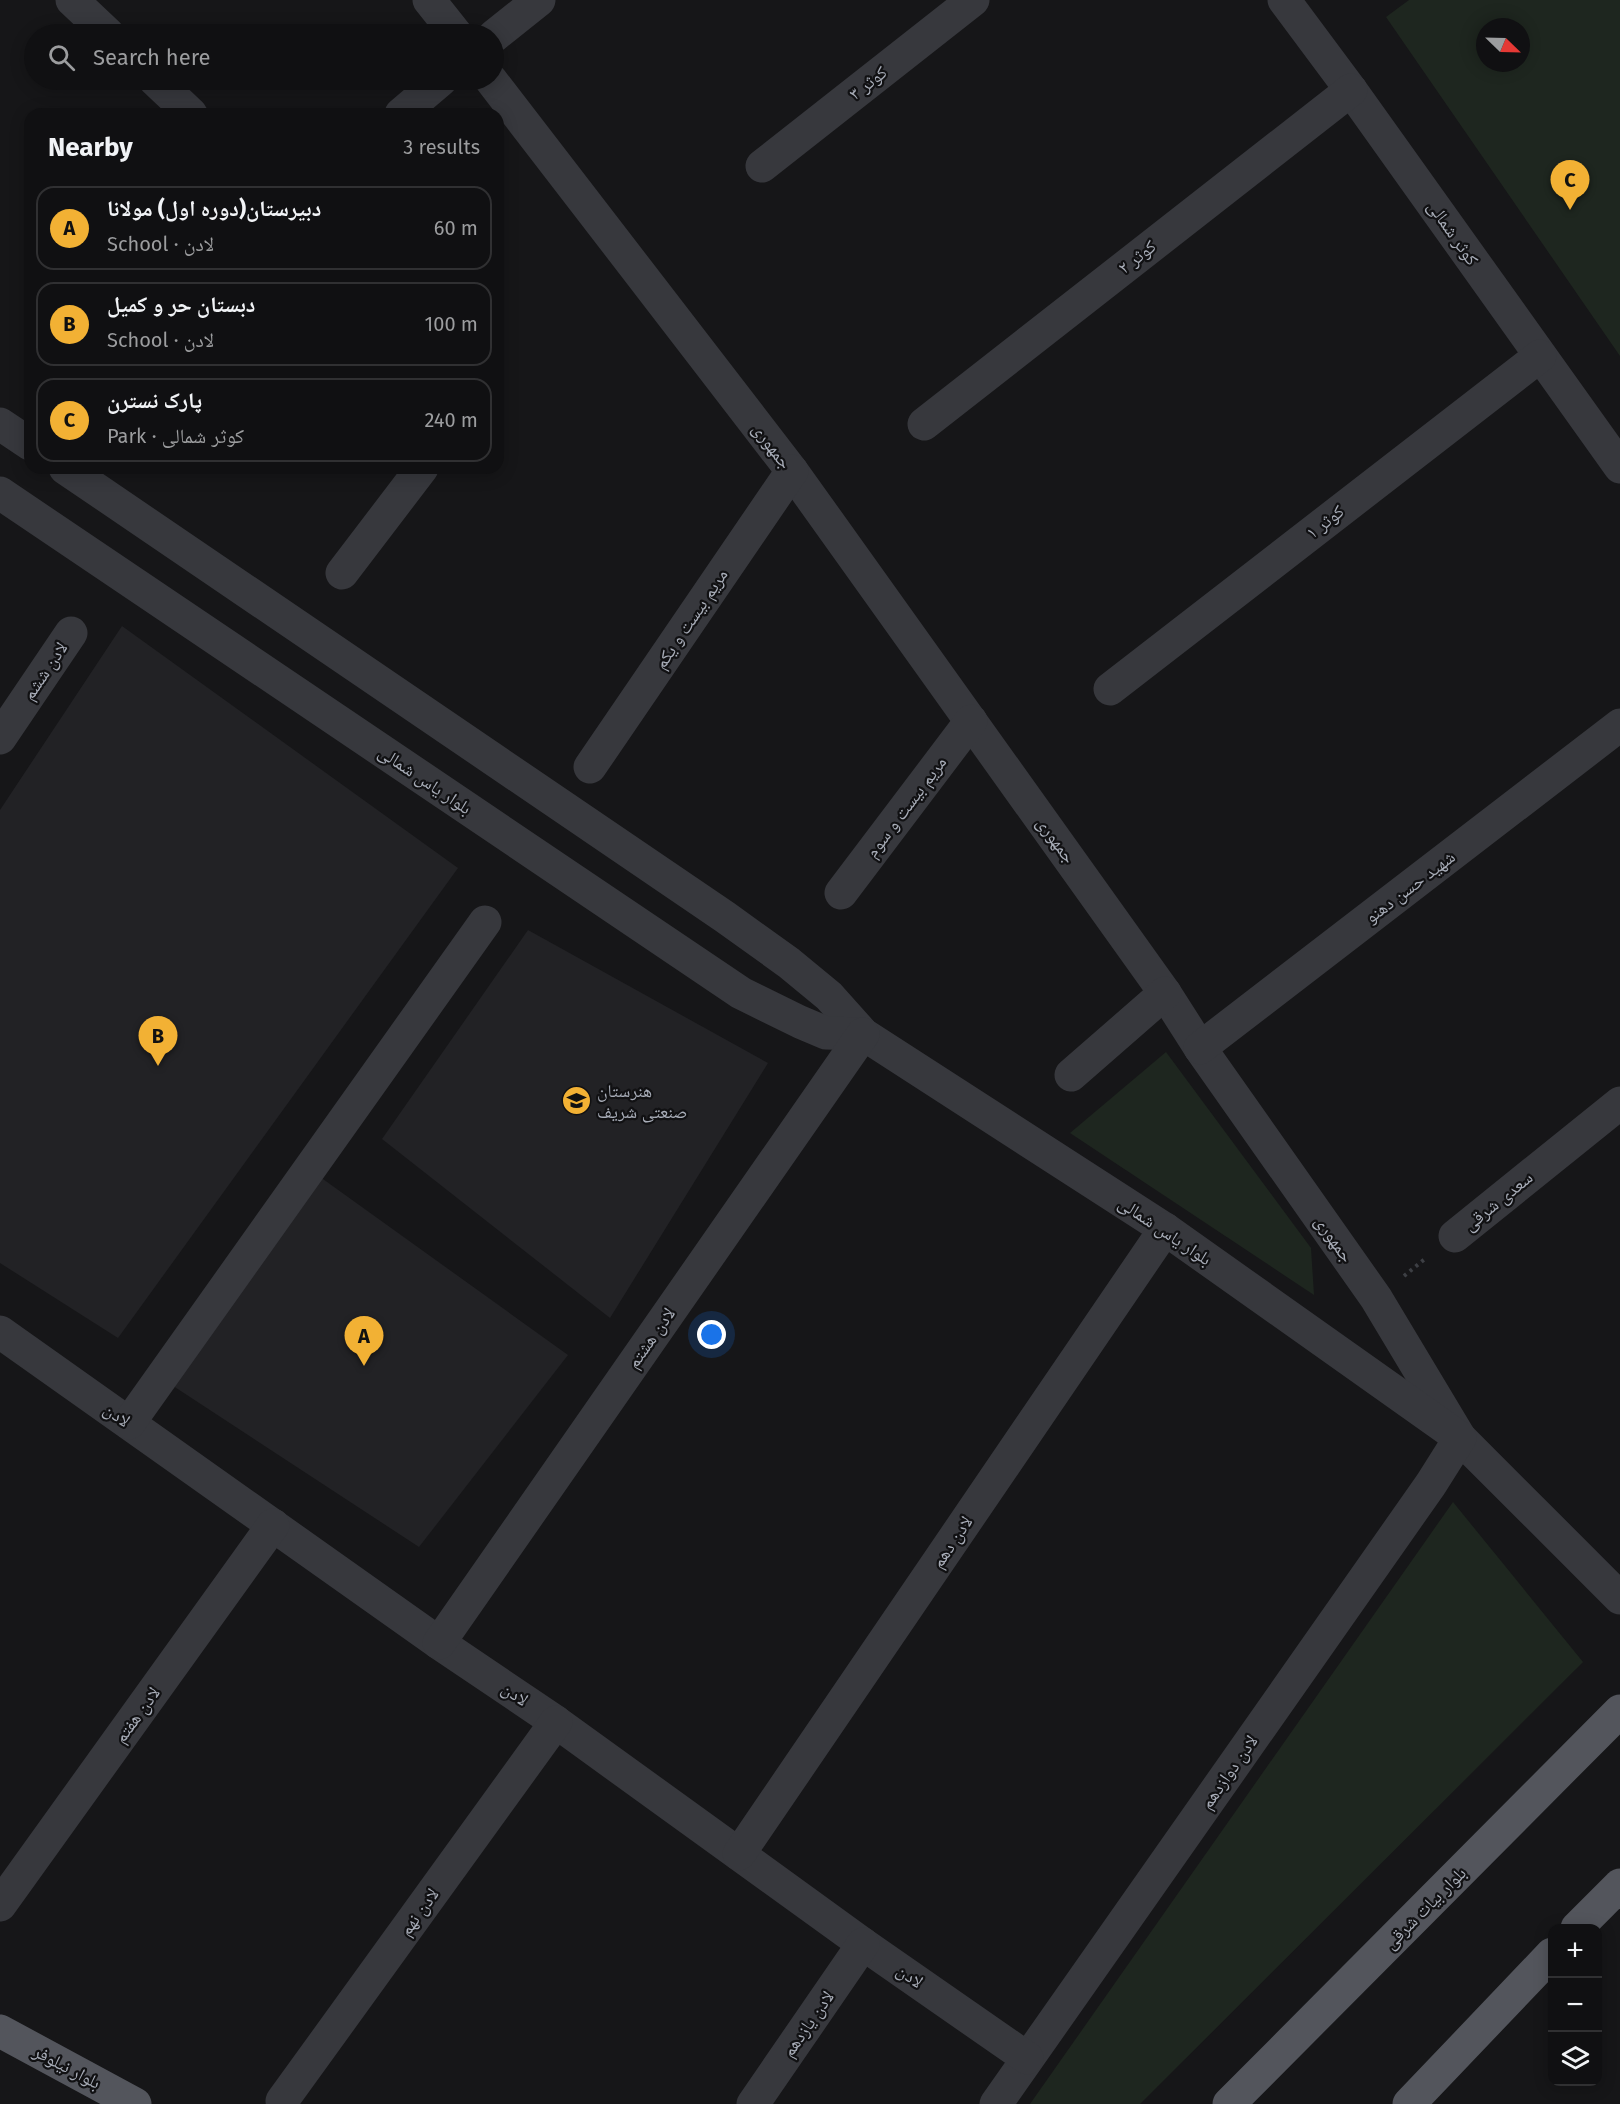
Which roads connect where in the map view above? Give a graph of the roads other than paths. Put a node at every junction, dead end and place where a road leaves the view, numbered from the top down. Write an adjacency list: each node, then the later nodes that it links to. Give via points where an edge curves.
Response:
1 (72, 0): 6 (street)
2 (429, 0): 7 (street)
3 (539, 0): 8 (street)
4 (973, 0): 15 (street, کوثر ۳)
5 (1284, 0): 12 (street, کوثر شمالی)
6 (97, 24)
7 (448, 24)
8 (504, 28)
9 (166, 90): 13 (street)
10 (429, 90): 14 (street)
11 (499, 90): 21 (street, جمهوری)
12 (1351, 90): 16 (street, کوثر شمالی); 18 (street, کوثر ۲)
13 (185, 108)
14 (408, 108)
15 (762, 165)
16 (1540, 356): 20 (street, کوثر شمالی); 27 (street, کوثر ۱)
17 (0, 424): 19 (street)
18 (924, 424)
19 (24, 440)
20 (1620, 467)
21 (792, 471): 28 (street, جمهوری); 31 (street, مریم بیست و یکم)
22 (74, 474): 35 (street, بلوار یاس شمالی, via 725,917 829,996)
23 (417, 474): 25 (street)
24 (0, 493): 35 (street, بلوار یاس شمالی, via 741,993 826,1033)
25 (342, 573)
26 (71, 633): 30 (street, لادن ششم)
27 (1110, 689)
28 (971, 721): 32 (street, مریم بیست و سوم); 34 (street, جمهوری)
29 (1620, 725): 36 (street, شهید حسن دهنو)
30 (0, 738)
31 (590, 767)
32 (841, 893)
33 (484, 922): 42 (street)
34 (1165, 993): 36 (street, جمهوری); 37 (street)
35 (863, 1034): 39 (street, بلوار یاس شمالی); 46 (street, لادن هشتم)
36 (1200, 1048): 43 (street, جمهوری, via 1376,1298)
37 (1071, 1075)
38 (1620, 1103): 40 (street, سعدی شرقی)
39 (1165, 1229): 43 (street, بلوار یاس شمالی); 49 (street, لادن دهم)
40 (1455, 1236)
41 (0, 1332): 42 (street, لادن)
42 (129, 1423): 44 (street, لادن)
43 (1460, 1438): 45 (street, جمهوری); 56 (street, لادن دوازدهم)
44 (273, 1525): 46 (street, لادن); 51 (street, لادن هفتم)
45 (1620, 1598)
46 (439, 1642): 48 (street, لادن)
47 (1620, 1711): 61 (main road, بلوار بیات شرقی)
48 (556, 1722): 49 (street, لادن); 57 (street, لادن نهم)
49 (739, 1854): 53 (street, لادن)
50 (1620, 1885): 52 (main road)
51 (0, 1905)
52 (1582, 1924)
53 (863, 1944): 56 (street, لادن); 59 (street, لادن یازدهم)
54 (1548, 1958): 62 (main road)
55 (0, 2031): 58 (main road, بلوار نیلوفر)
56 (1027, 2058): 60 (street, لادن دوازدهم)
57 (282, 2101)
58 (135, 2104)
59 (753, 2104)
60 (996, 2104)
61 (1229, 2104)
62 (1409, 2104)

